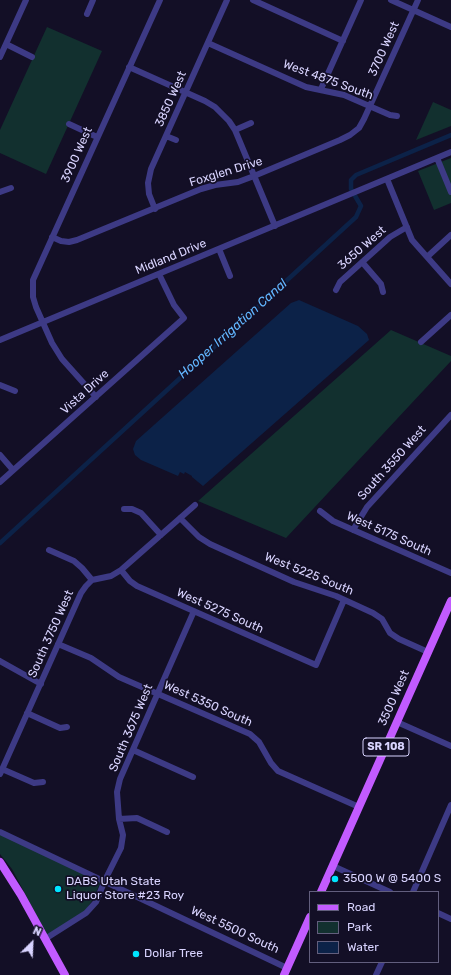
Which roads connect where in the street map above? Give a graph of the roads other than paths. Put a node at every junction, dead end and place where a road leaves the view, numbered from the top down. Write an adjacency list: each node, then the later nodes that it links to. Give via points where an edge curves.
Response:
1 (26, 0): 14 (street)
2 (93, 0): 10 (street)
3 (160, 0): 17 (street, 3900 West)
4 (228, 0): 13 (street, 3850 West)
5 (253, 0): 12 (street)
6 (361, 0): 12 (street)
7 (391, 0): 9 (street)
8 (418, 0): 9 (street, 3700 West)
9 (413, 10): 11 (street); 20 (street, 3700 West)
10 (87, 14)
11 (451, 27)
12 (343, 41): 18 (street)
13 (208, 43): 18 (street, West 4875 South, via 306,86); 19 (street, 3850 West)
14 (6, 44): 15 (street); 16 (street)
15 (0, 57)
16 (32, 57)
17 (129, 67): 19 (street); 26 (street, 3900 West)
18 (321, 89): 20 (street, West 4875 South)
19 (186, 92): 24 (street, via 215,107); 25 (street, 3850 West)
20 (370, 106): 21 (street, West 4875 South); 30 (street, Foxglen Drive, via 358,128 350,135)
21 (397, 116)
22 (251, 123): 24 (street)
23 (69, 124): 26 (street)
24 (235, 130): 30 (street)
25 (166, 136): 27 (street); 35 (street, 3850 West, via 151,169 148,183)
26 (97, 137): 39 (street, 3900 West)
27 (176, 140)
28 (451, 152): 29 (street, Midland Drive)
29 (437, 158): 31 (street, Midland Drive); 33 (street)
30 (254, 176): 35 (street, Foxglen Drive, via 238,182 201,189); 36 (street)
31 (386, 179): 36 (street, Midland Drive); 37 (street)
32 (11, 188): 34 (street)
33 (450, 188)
34 (0, 192)
35 (155, 209): 39 (street, Foxglen Drive, via 77,240 69,242)
36 (275, 226): 40 (street, Midland Drive)
37 (407, 227): 41 (street, via 412,240); 42 (street, 3650 West, via 390,237)
38 (451, 235): 41 (street)
39 (52, 237): 49 (street, 3900 West, via 32,288 36,307)
40 (219, 249): 43 (street, Midland Drive); 44 (street)
41 (426, 258): 45 (street)
42 (362, 262): 46 (street, 3650 West, via 340,282); 47 (street, via 381,284)
43 (160, 274): 49 (street, Midland Drive); 54 (street, Vista Drive, via 174,305 184,318)
44 (230, 276)
45 (451, 284)
46 (336, 290)
47 (383, 292)
48 (451, 314): 51 (street)
49 (43, 322): 50 (street, Midland Drive); 54 (street, 3900 West, via 62,359)
50 (0, 340)
51 (421, 342)
52 (0, 385): 53 (street)
53 (15, 391)
54 (96, 397): 57 (street, Vista Drive)
55 (451, 415): 63 (street, South 3550 West, via 366,507)
56 (0, 455): 57 (street)
57 (13, 470): 58 (street, Vista Drive)
58 (0, 482)
59 (195, 505): 62 (street)
60 (124, 509): 64 (street, via 141,513)
61 (320, 511): 63 (street, West 5175 South, via 333,521)
62 (180, 518): 64 (street); 69 (street, West 5225 South, via 210,544 294,582)
63 (353, 530): 67 (street, West 5175 South)
64 (161, 535): 66 (street)
65 (49, 550): 68 (street, via 74,561)
66 (121, 570): 68 (street, via 111,576); 71 (street, West 5275 South, via 137,586)
67 (451, 573)
68 (92, 580): 73 (street, South 3750 West, via 81,593)
69 (344, 600): 71 (street, West 5275 South, via 316,665); 74 (street, West 5225 South, via 382,619 390,633 399,639)
70 (451, 602): 72 (main road, 3500 West / SR 108)
71 (194, 611): 77 (street, South 3675 West)
72 (448, 614): 74 (main road, 3500 West / SR 108)
73 (58, 644): 76 (street, South 3750 West); 77 (street, West 5350 South, via 92,658 119,677)
74 (428, 652): 79 (main road, 3500 West / SR 108)
75 (0, 661): 76 (street)
76 (40, 684): 78 (street, South 3750 West)
77 (158, 693): 82 (street, South 3675 West); 87 (street, West 5350 South, via 250,734 259,742 278,772)
78 (27, 713): 80 (street, via 60,728); 83 (street, South 3750 West)
79 (396, 722): 81 (street); 87 (main road, 3500 West / SR 108)
80 (67, 727)
81 (451, 746)
82 (133, 750): 84 (street); 88 (street, South 3675 West, via 120,779)
83 (1, 772): 85 (street, via 34,782)
84 (193, 777)
85 (44, 782)
86 (451, 805): 96 (street)
87 (359, 807): 92 (main road, 3500 West / SR 108)
88 (119, 819): 90 (street, via 137,818); 93 (street, South 3675 West, via 123,835 121,848)
89 (0, 832): 93 (street, West 5500 South)
90 (167, 832)
91 (0, 862): 100 (main road)
92 (333, 866): 94 (main road, 3500 West / SR 108); 95 (street)
93 (105, 880): 100 (street, South 3675 West, via 96,902 86,913); 102 (street, West 5500 South)
94 (321, 891)
95 (388, 891)
96 (412, 891)
97 (439, 913): 99 (street)
98 (309, 919): 102 (main road)
99 (451, 919)
100 (45, 939): 103 (main road)
101 (382, 963): 104 (street)
102 (286, 971)
103 (65, 975)
104 (376, 975)

